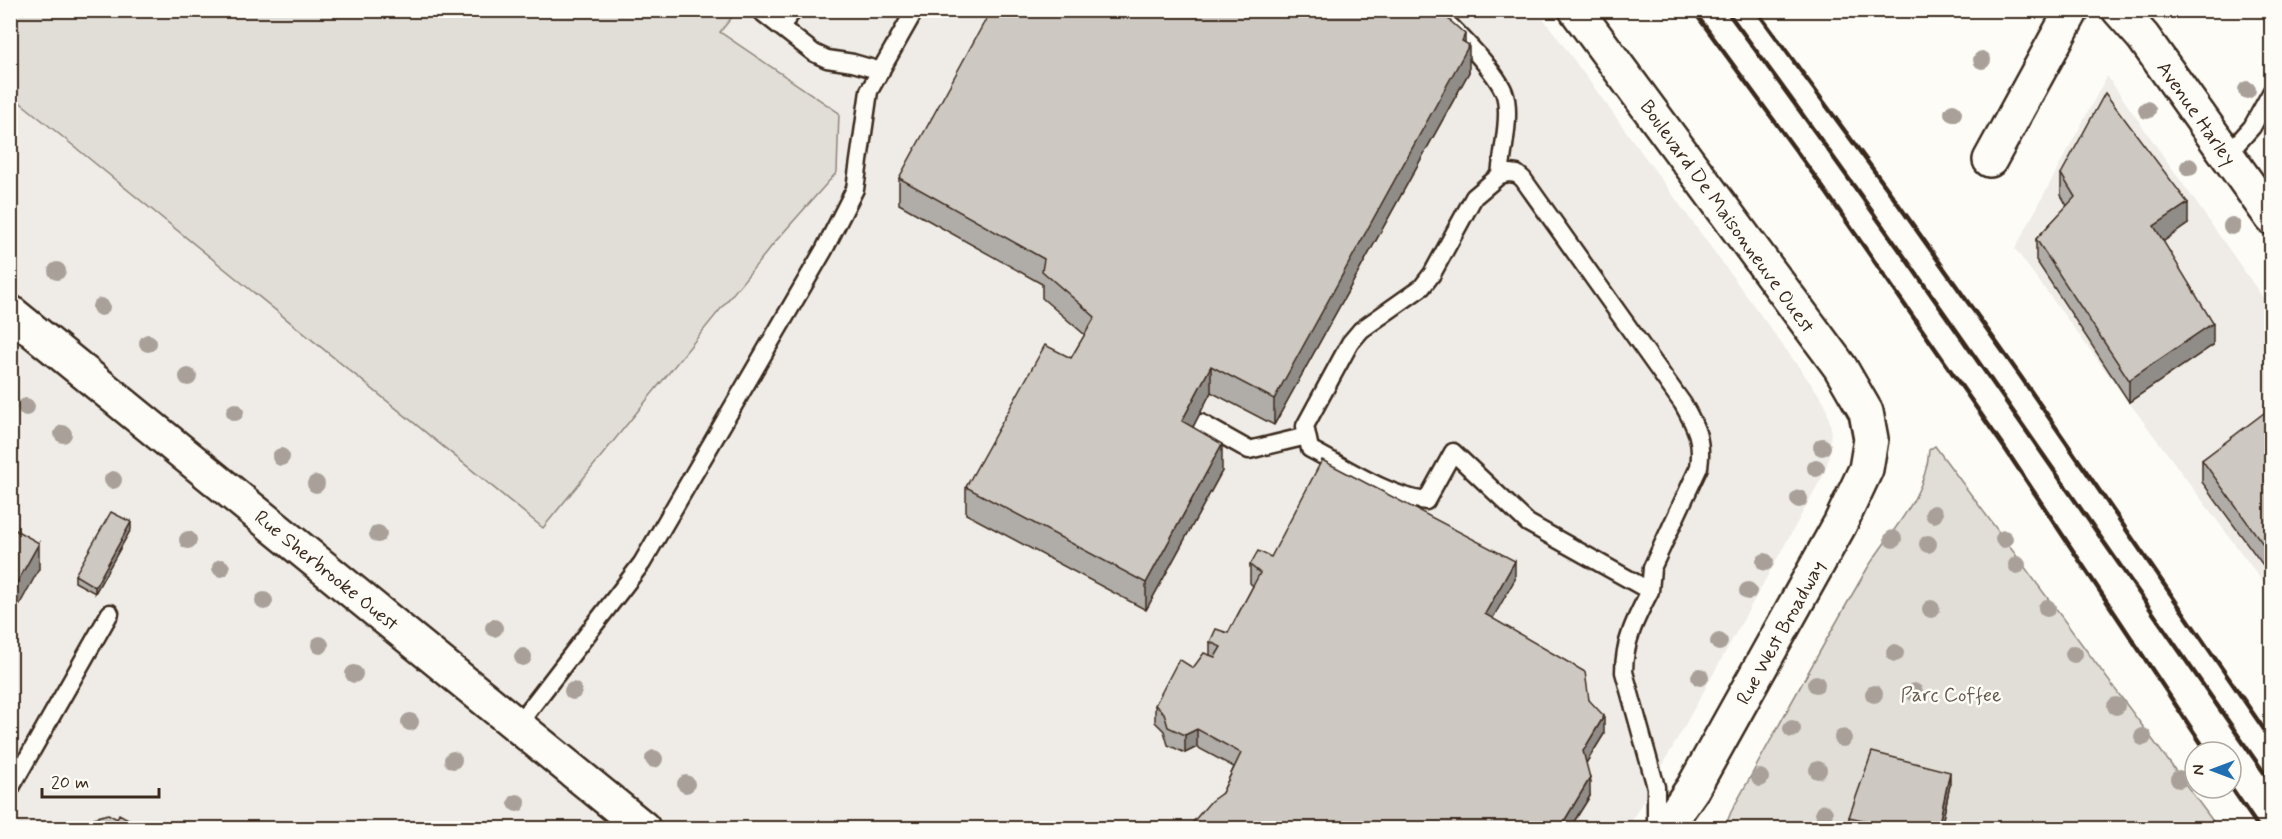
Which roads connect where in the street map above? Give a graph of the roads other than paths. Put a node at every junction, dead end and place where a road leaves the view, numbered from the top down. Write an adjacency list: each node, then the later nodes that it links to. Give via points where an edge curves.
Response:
1 (759, 10): 8 (lane)
2 (794, 10): 8 (lane)
3 (915, 10): 9 (lane)
4 (1435, 10): 13 (lane, via 1465,41 1504,93)
5 (1576, 10): 17 (street, Boulevard De Maisonneuve Ouest, via 1840,367 1866,412)
6 (2072, 10): 12 (street)
7 (2119, 10): 11 (street, Avenue Harley)
8 (780, 27): 9 (lane, via 827,59)
9 (881, 71): 21 (lane, via 869,91 855,189 824,250 642,563)
10 (2271, 91): 11 (lane, via 2252,127)
11 (2227, 155): 14 (street, Avenue Harley)
12 (1990, 160)
13 (1500, 175): 18 (lane, via 1474,197 1422,287 1361,330 1350,343 1305,426); 19 (lane, via 1509,172 1523,179 1683,404 1700,437 1699,467 1652,568)
14 (2271, 219)
15 (10, 312): 21 (street, Rue Sherbrooke Ouest)
16 (1201, 423): 18 (lane, via 1249,450)
17 (1869, 426): 25 (street, Rue West Broadway, via 1866,469 1840,524 1693,788)
18 (1307, 436): 19 (lane, via 1310,449 1413,500 1426,501 1453,452 1528,523)
19 (1650, 591): 24 (lane, via 1627,640 1624,672 1656,787)
20 (110, 613): 22 (lane)
21 (516, 727): 23 (street, Rue Sherbrooke Ouest)
22 (10, 789)
23 (640, 828)
24 (1656, 828)
25 (1665, 828)

